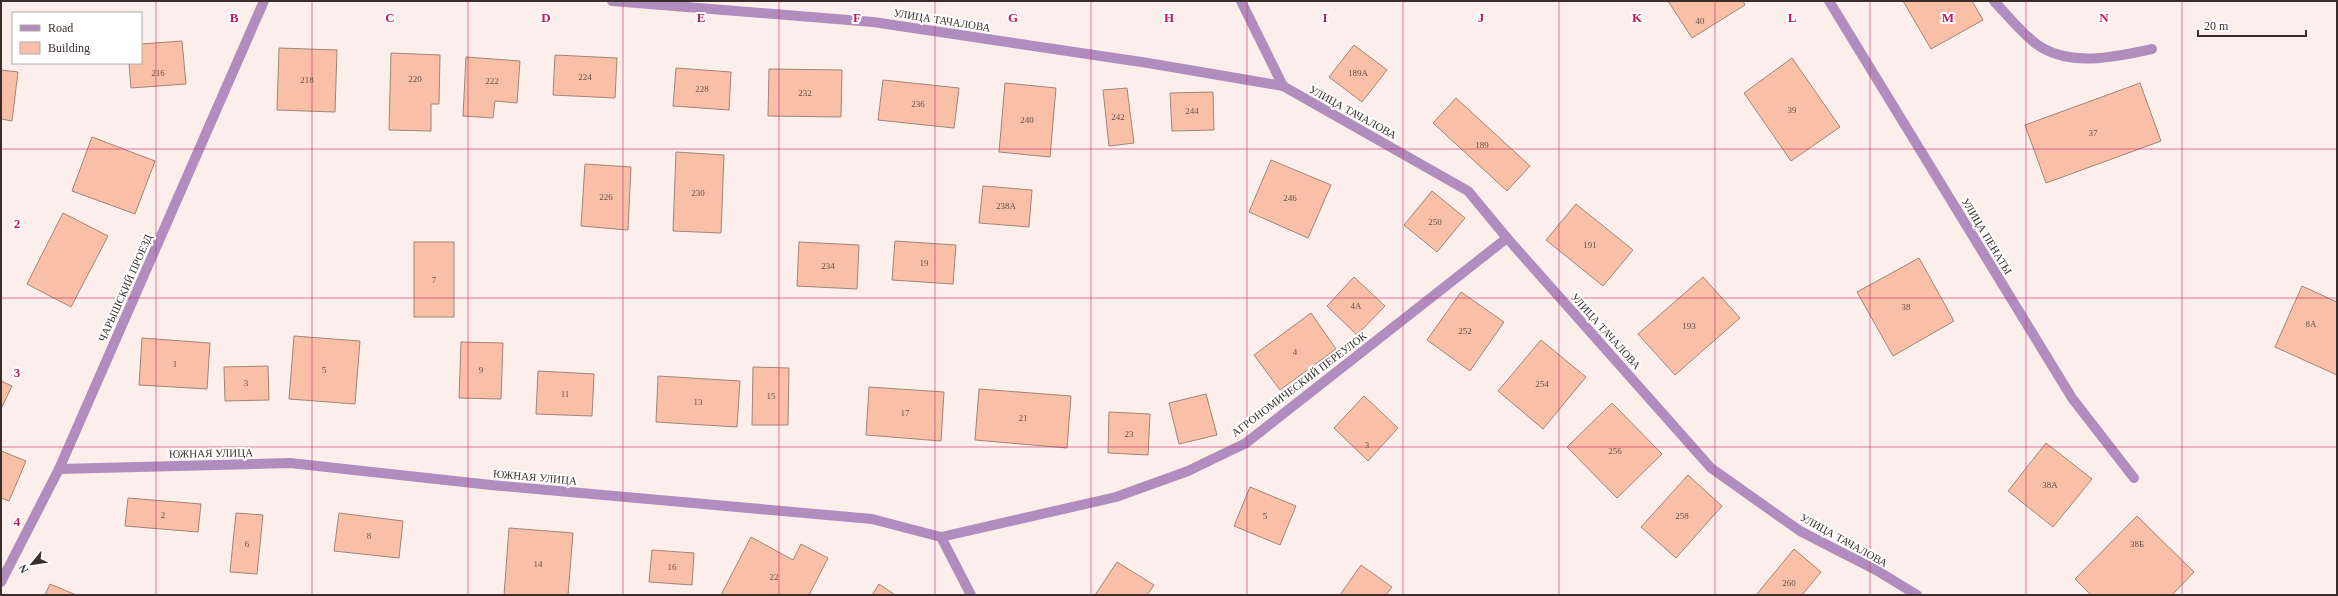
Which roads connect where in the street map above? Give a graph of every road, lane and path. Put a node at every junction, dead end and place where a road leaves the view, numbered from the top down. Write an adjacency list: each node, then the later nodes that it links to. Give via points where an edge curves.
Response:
1 (264, 1): 9 (street, ЧАРЫШСКИЙ ПРОЕЗД)
2 (612, 1): 7 (street, УЛИЦА ТАЧАЛОВА, via 873,22)
3 (1240, 1): 7 (street)
4 (1828, 1): 10 (street, УЛИЦА ПЕНАТЫ, via 2072,398)
5 (1994, 1): 6 (street, via 2036,43 2065,56 2109,58)
6 (2152, 49)
7 (1283, 86): 8 (street, УЛИЦА ТАЧАЛОВА, via 1468,191)
8 (1507, 238): 11 (street, АГРОНОМИЧЕСКИЙ ПЕРЕУЛОК, via 1246,443 1188,471 1116,497); 14 (street, УЛИЦА ТАЧАЛОВА, via 1711,468 1800,530)
9 (59, 469): 11 (street, ЮЖНАЯ УЛИЦА, via 290,463 491,486 872,519); 12 (street, ЧАРЫШСКИЙ ПРОЕЗД)
10 (2134, 478)
11 (942, 537): 13 (street)
12 (1, 582)
13 (971, 595)
14 (1917, 595)

